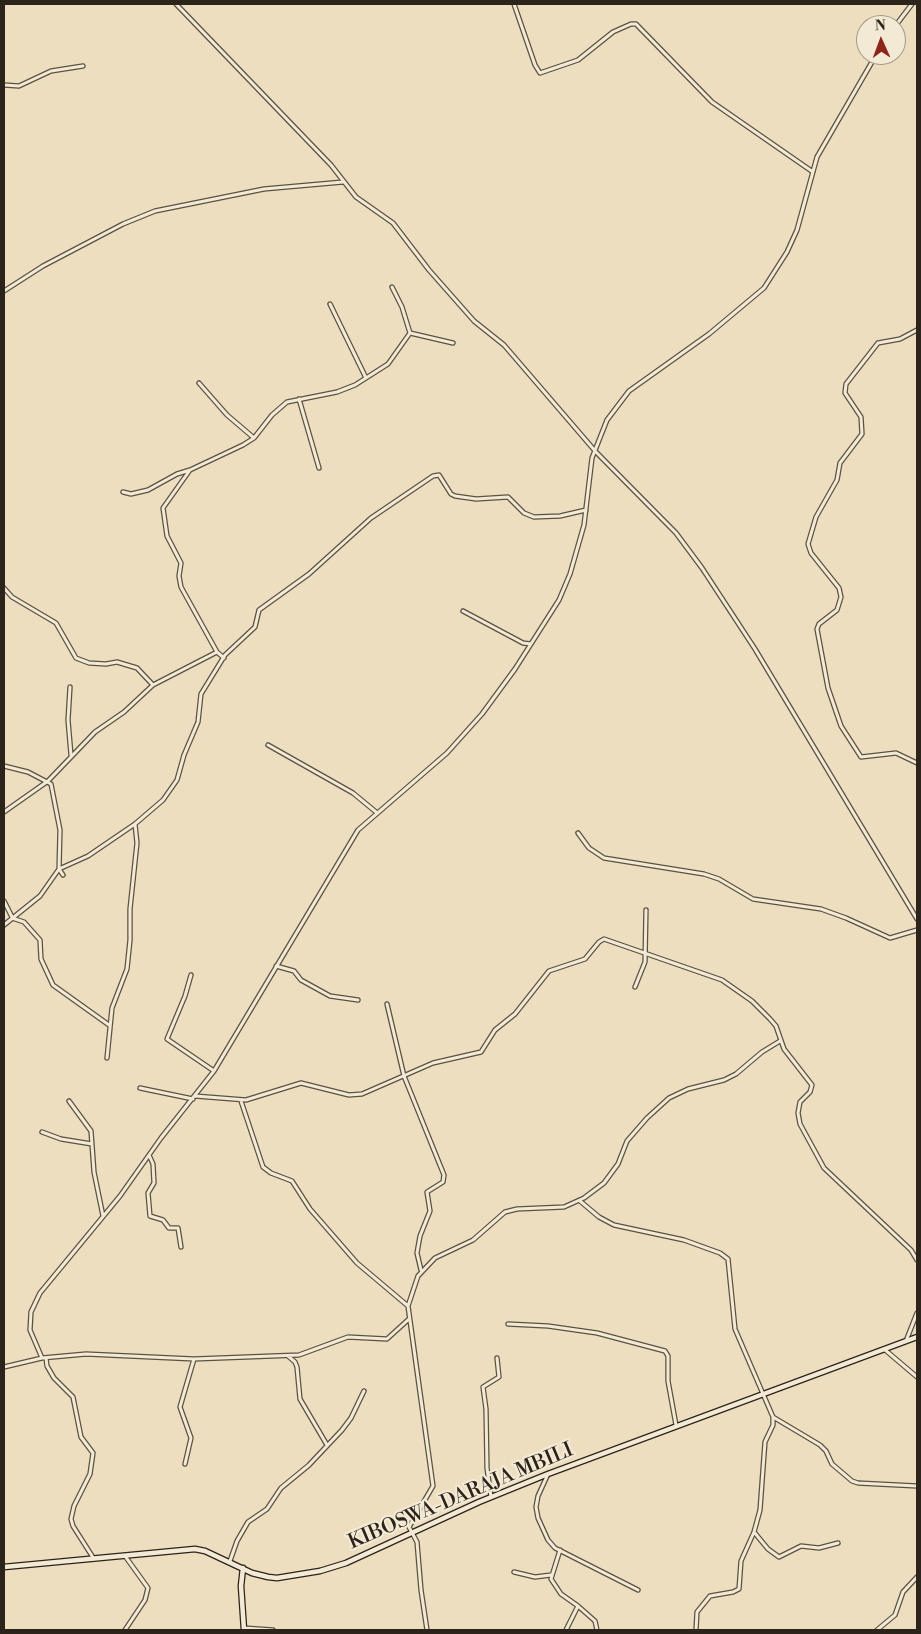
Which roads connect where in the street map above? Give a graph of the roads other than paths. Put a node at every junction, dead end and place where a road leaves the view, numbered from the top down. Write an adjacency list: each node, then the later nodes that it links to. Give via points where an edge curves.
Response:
1 (176, 4): 9 (street, via 331,165)
2 (514, 4): 8 (street, via 540,72 578,60 613,32 636,24 712,102)
3 (912, 4): 4 (street)
4 (904, 15)
5 (870, 65): 8 (street, via 817,157)
6 (83, 66): 7 (street, via 51,70 19,86)
7 (4, 85)
8 (812, 172): 20 (street, via 797,230 764,288 709,334 629,391 607,420)
9 (342, 182): 11 (street, via 264,189 155,212 123,224 43,266); 20 (street, via 361,202 393,223 457,302 504,346)
10 (392, 287): 14 (street)
11 (4, 291)
12 (330, 304): 16 (street)
13 (917, 330): 34 (street, via 900,339 878,344 846,384 845,393 861,417 862,434 840,463 837,480 816,517 808,544 842,597 837,610 817,629 828,688 841,726 861,757 896,753)
14 (410, 333): 15 (street); 16 (street, via 388,364)
15 (453, 343)
16 (366, 378): 18 (street, via 337,392)
17 (199, 383): 19 (street, via 227,415)
18 (299, 399): 19 (street, via 279,408); 21 (street)
19 (254, 438): 22 (street)
20 (596, 452): 24 (street, via 592,458); 46 (street, via 661,516 702,568 755,649)
21 (319, 468)
22 (190, 470): 23 (street, via 148,490 131,494); 28 (street, via 163,508 163,518 169,543 181,563 181,587)
23 (123, 492)
24 (586, 510): 27 (street, via 570,574 559,600); 29 (street, via 534,517 524,513 508,497 476,499 450,494 439,475 433,476 371,518 309,574 264,606 257,613 255,627)
25 (4, 588): 30 (street, via 12,597 56,623 76,658 89,663 118,662 137,668)
26 (463, 611): 27 (street, via 523,643)
27 (531, 644): 38 (street, via 477,720 432,766)
28 (218, 652): 29 (street); 30 (street)
29 (224, 658): 39 (street, via 201,694 198,722 177,780 162,800)
30 (153, 685): 33 (street)
31 (70, 688): 33 (street)
32 (268, 745): 38 (street, via 352,794)
33 (71, 756): 36 (street)
34 (917, 763)
35 (4, 766): 36 (street, via 28,772)
36 (48, 782): 37 (street); 41 (street, via 60,830)
37 (4, 812)
38 (376, 812): 50 (street, via 347,846)
39 (135, 824): 41 (street, via 88,856); 55 (street, via 137,843 126,969)
40 (578, 834): 48 (street, via 589,848 604,858 704,874 753,899 820,909 890,938)
41 (58, 869): 42 (street); 45 (street, via 40,896)
42 (62, 875)
43 (4, 901): 45 (street)
44 (646, 910): 49 (street)
45 (12, 917): 47 (street); 55 (street, via 24,922 40,940 41,959 53,986)
46 (917, 919)
47 (4, 925)
48 (917, 930)
49 (645, 953): 52 (street, via 645,962); 56 (street, via 701,971 736,989 776,1026); 59 (street, via 601,940 585,959 549,971 515,1014 495,1030 480,1052 433,1063)
50 (276, 966): 53 (street, via 294,971 301,980 330,996); 58 (street)
51 (191, 975): 58 (street, via 167,1039)
52 (635, 986)
53 (358, 1000)
54 (387, 1004): 59 (street)
55 (109, 1025): 57 (street)
56 (780, 1041): 67 (street, via 736,1074 669,1098 627,1140 618,1164 604,1183); 70 (street, via 812,1086 800,1102 798,1114 800,1124 824,1168 911,1250)
57 (107, 1058)
58 (214, 1071): 61 (street)
59 (404, 1076): 62 (street, via 362,1094 349,1095 301,1083); 71 (street, via 444,1175 443,1182 427,1192 430,1212 417,1253)
60 (140, 1088): 61 (street)
61 (194, 1098): 62 (street); 66 (street)
62 (241, 1100): 72 (street, via 263,1167 292,1181 310,1210 357,1263)
63 (69, 1101): 65 (street, via 90,1130)
64 (42, 1132): 65 (street)
65 (92, 1144): 68 (street)
66 (149, 1155): 68 (street); 69 (street, via 154,1184 148,1193 150,1216 164,1220 169,1228 178,1228)
67 (580, 1201): 71 (street, via 564,1207 505,1212 474,1240 435,1258); 86 (street, via 614,1225 684,1240 728,1259 735,1330)
68 (103, 1216): 80 (street, via 33,1306 30,1330)
69 (181, 1247)
70 (917, 1260)
71 (421, 1270): 72 (street)
72 (408, 1306): 74 (street)
73 (917, 1313): 77 (street)
74 (409, 1319): 79 (street, via 387,1338 348,1337); 95 (street, via 433,1479 430,1492 410,1526)
75 (508, 1324): 88 (street, via 597,1333 665,1351)
76 (917, 1337): 77 (main road, KIBOSWA-DARAJA MBILI)
77 (906, 1341): 78 (main road, KIBOSWA-DARAJA MBILI)
78 (884, 1348): 84 (street); 86 (main road, KIBOSWA-DARAJA MBILI)
79 (288, 1356): 82 (street); 89 (street, via 297,1367 300,1399)
80 (44, 1358): 82 (street, via 86,1354); 83 (street); 99 (street, via 54,1378 74,1397 81,1437 93,1453 90,1474 71,1519)
81 (498, 1358): 93 (street, via 499,1377 483,1387)
82 (194, 1359): 90 (street, via 180,1407 191,1438)
83 (4, 1367)
84 (917, 1377)
85 (364, 1391): 89 (street, via 351,1418)
86 (762, 1394): 87 (street); 88 (main road, KIBOSWA-DARAJA MBILI)
87 (773, 1417): 92 (street, via 820,1445 832,1464 852,1481); 94 (street, via 765,1442 763,1492)
88 (676, 1425): 91 (main road, KIBOSWA-DARAJA MBILI)
89 (327, 1445): 100 (street, via 309,1465 280,1488 267,1509 248,1522)
90 (185, 1464)
91 (548, 1474): 93 (main road, KIBOSWA-DARAJA MBILI); 97 (street, via 536,1507 548,1540)
92 (917, 1486)
93 (491, 1497): 95 (main road, KIBOSWA-DARAJA MBILI)
94 (754, 1532): 96 (street, via 779,1557 800,1546 820,1548); 115 (street, via 741,1561 739,1589 710,1596 697,1612)
95 (412, 1533): 102 (main road, KIBOSWA-DARAJA MBILI, via 346,1563 320,1571 277,1578 260,1576); 112 (street)
96 (838, 1543)
97 (560, 1550): 104 (street); 107 (street)
98 (126, 1556): 99 (main road, KIBOSWA-DARAJA MBILI); 100 (main road, KIBOSWA-DARAJA MBILI, via 195,1549); 110 (street, via 148,1588 145,1600)
99 (94, 1558): 101 (main road, KIBOSWA-DARAJA MBILI)
100 (230, 1561): 102 (main road, KIBOSWA-DARAJA MBILI)
101 (4, 1568)
102 (243, 1568): 109 (main road, via 240,1586)
103 (514, 1572): 104 (street, via 535,1577)
104 (551, 1575): 108 (street, via 561,1594)
105 (915, 1578): 106 (street); 116 (street, via 903,1592 895,1615)
106 (917, 1585)
107 (638, 1590)
108 (578, 1606): 113 (street); 114 (street, via 595,1621)
109 (244, 1629): 111 (street)
110 (125, 1630)
111 (273, 1630)
112 (428, 1630)
113 (566, 1630)
114 (597, 1630)
115 (696, 1630)
116 (877, 1630)

